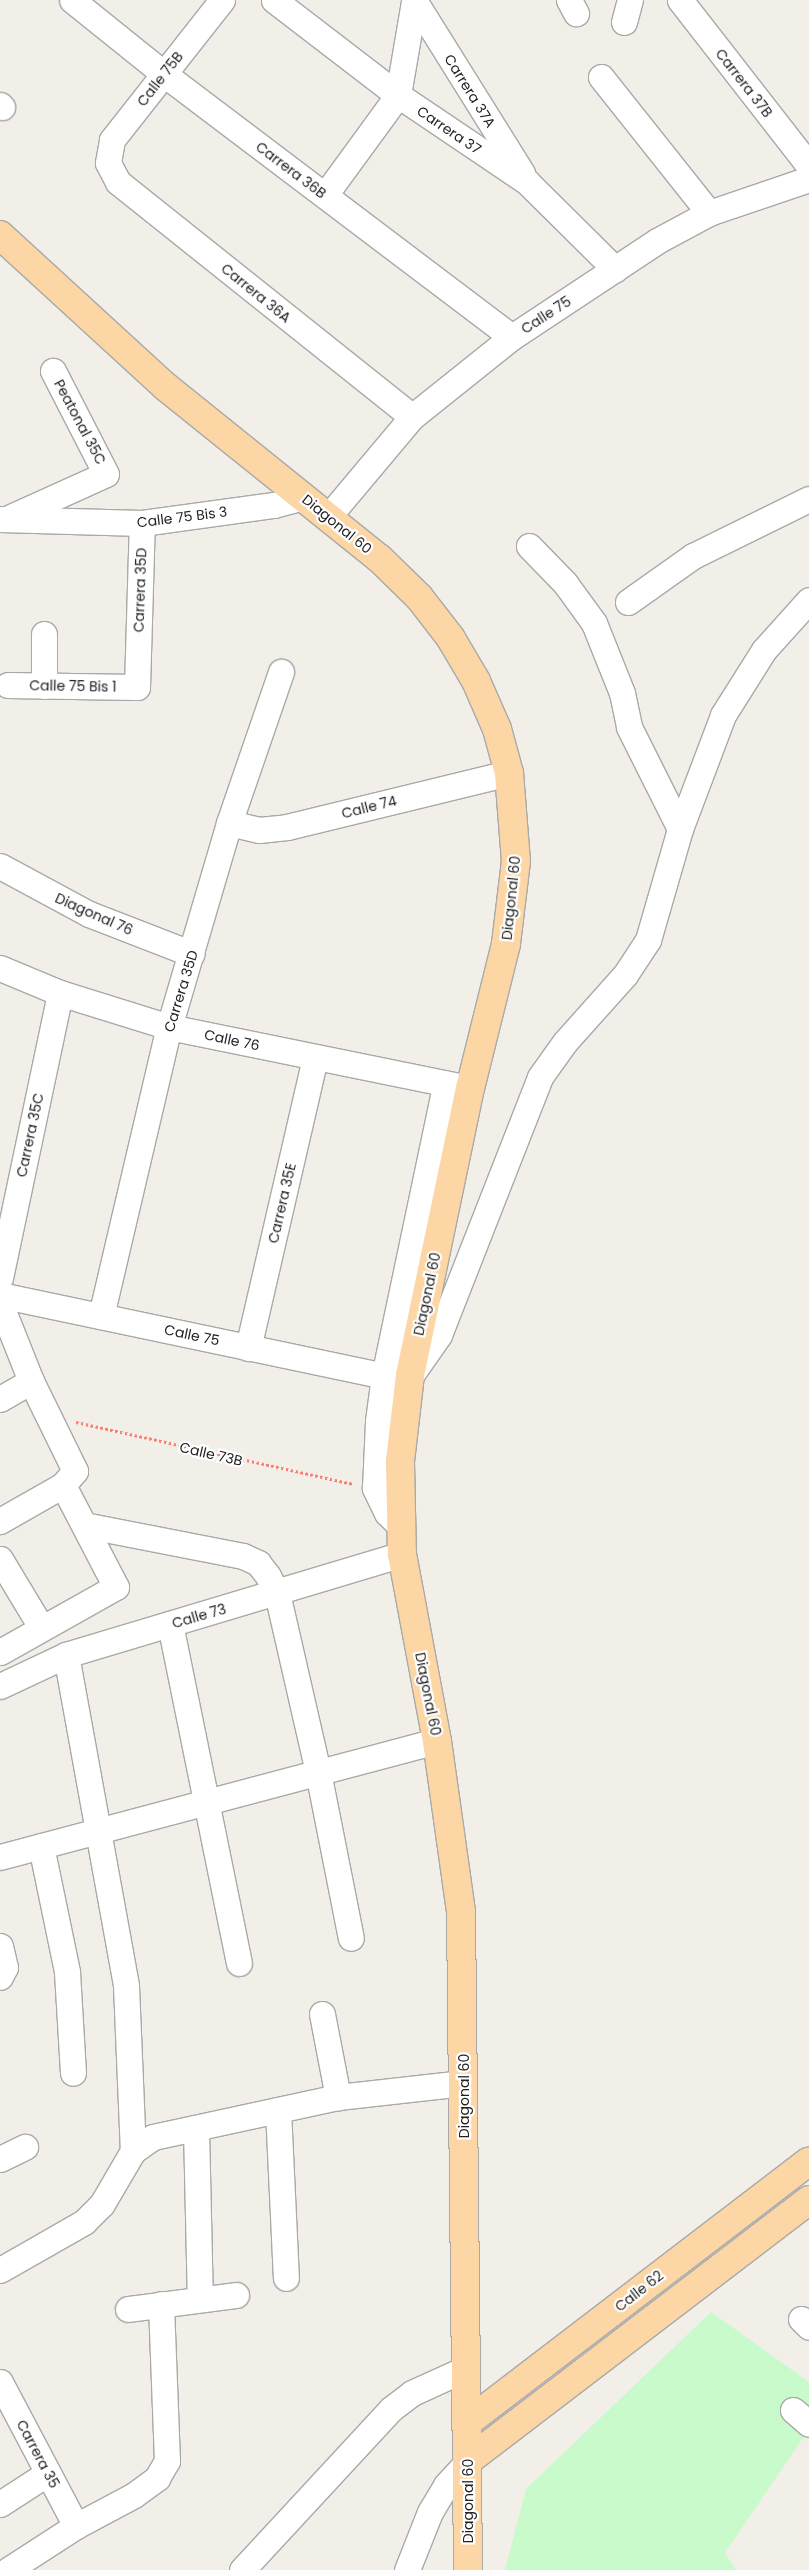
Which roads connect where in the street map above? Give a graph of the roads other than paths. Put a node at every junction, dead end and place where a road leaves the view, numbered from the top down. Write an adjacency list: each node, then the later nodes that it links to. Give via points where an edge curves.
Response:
1 (72, 0): 6 (street, Carrera 36B)
2 (222, 0): 6 (street, Calle 75B)
3 (274, 0): 8 (street, Carrera 37)
4 (414, 0): 8 (street); 12 (street, Carrera 37A)
5 (680, 0): 10 (street, Carrera 37B)
6 (164, 74): 9 (street, Calle 75B, via 112,140); 13 (street, Carrera 36B)
7 (601, 77): 14 (street)
8 (398, 95): 12 (street, Carrera 37); 13 (street)
9 (108, 163): 19 (street, Carrera 36A, via 118,182)
10 (809, 166)
11 (809, 179): 14 (street, Calle 75)
12 (527, 182): 16 (street, Carrera 37)
13 (325, 195): 17 (street, Carrera 36B)
14 (709, 213): 16 (street, Calle 75, via 657,241)
15 (0, 235): 20 (main road, Diagonal 60, via 166,387)
16 (616, 269): 17 (street, Calle 75)
17 (512, 337): 19 (street, Calle 75)
18 (53, 371): 23 (street, Peatonal 35C, via 106,474)
19 (412, 417): 22 (street, Calle 75)
20 (302, 497): 22 (main road, Diagonal 60); 24 (street, Calle 75 Bis 3, via 274,505)
21 (809, 499): 27 (street, via 693,556)
22 (328, 517): 33 (main road, Diagonal 60, via 392,571 450,637 497,729)
23 (2, 519): 24 (street, Calle 75 Bis 3)
24 (142, 524): 32 (street, Carrera 35D)
25 (529, 546): 35 (street, via 565,583 594,623 622,692 629,727)
26 (809, 600): 35 (street, via 764,650 723,714)
27 (628, 602)
28 (44, 634): 31 (street)
29 (281, 672): 34 (street, Carrera 35D)
30 (8, 685): 31 (street, Calle 75 Bis 1)
31 (44, 686): 32 (street, Calle 75 Bis 1)
32 (138, 687)
33 (509, 773): 34 (street, Calle 74, via 287,827 259,830); 42 (main road, Diagonal 60, via 516,823 506,944)
34 (229, 823): 37 (street, Carrera 35D)
35 (680, 829): 48 (street, via 648,940 625,975 565,1042 540,1077 439,1335)
36 (0, 866): 37 (street, Diagonal 76, via 89,914)
37 (192, 954): 40 (street, Carrera 35D)
38 (0, 968): 39 (street, Calle 76)
39 (60, 992): 40 (street, Calle 76); 43 (street, Carrera 35C)
40 (169, 1027): 41 (street, Calle 76); 46 (street, Carrera 35D)
41 (315, 1058): 42 (street, Calle 76); 47 (street, Carrera 35E)
42 (458, 1086): 48 (main road, Diagonal 60); 49 (street)
43 (0, 1278)
44 (0, 1295): 46 (street, Calle 75)
45 (0, 1303): 50 (street)
46 (101, 1316): 47 (street, Calle 75)
47 (248, 1348): 49 (street, Calle 75)
48 (410, 1375): 55 (main road, Diagonal 60, via 400,1462)
49 (384, 1376): 55 (street, via 375,1488 387,1513)
50 (31, 1381): 51 (street); 52 (street, via 75,1471)
51 (0, 1399)
52 (67, 1481): 53 (street); 54 (street)
53 (0, 1521)
54 (84, 1525): 58 (street, via 243,1556 258,1563); 60 (street, via 116,1587)
55 (400, 1526): 56 (main road, Diagonal 60)
56 (402, 1554): 58 (street, Calle 73); 64 (main road, Diagonal 60)
57 (0, 1559): 60 (street)
58 (277, 1593): 59 (street, Calle 73); 65 (street)
59 (170, 1624): 62 (street, Calle 73); 66 (street)
60 (41, 1627): 61 (street)
61 (0, 1652)
62 (66, 1655): 63 (street, Calle 73); 67 (street)
63 (0, 1686)
64 (437, 1740): 65 (street); 76 (main road, Diagonal 60, via 461,1912)
65 (318, 1772): 66 (street); 70 (street)
66 (209, 1800): 67 (street); 72 (street)
67 (98, 1830): 68 (street); 81 (street, via 126,1986)
68 (41, 1846): 69 (street); 75 (street, via 67,1972)
69 (0, 1857)
70 (351, 1938)
71 (0, 1946): 73 (street, via 5,1967)
72 (239, 1963)
73 (0, 1977)
74 (322, 2014): 77 (street)
75 (73, 2073)
76 (463, 2083): 77 (street); 91 (main road, Diagonal 60)
77 (338, 2097): 78 (street)
78 (278, 2110): 79 (street); 86 (street)
79 (196, 2128): 81 (street, via 153,2138); 88 (street)
80 (25, 2147): 82 (street)
81 (132, 2151): 85 (street, via 102,2204 84,2222)
82 (1, 2156)
83 (809, 2161): 93 (main road, Calle 62)
84 (809, 2200): 94 (main road)
85 (0, 2270)
86 (286, 2278)
87 (236, 2295): 88 (street)
88 (200, 2299): 89 (street)
89 (161, 2304): 90 (street); 97 (street, via 167,2461 157,2478 134,2495)
90 (128, 2310)
91 (467, 2368): 93 (main road, Diagonal 60); 99 (street, via 412,2394 391,2409)
92 (1, 2384): 95 (street, Carrera 35)
93 (468, 2422): 94 (main road, Diagonal 60)
94 (469, 2460): 100 (street, via 446,2486 430,2512); 101 (main road, Diagonal 60)
95 (48, 2473): 96 (street); 97 (street, Carrera 35)
96 (0, 2504)
97 (76, 2526): 98 (street)
98 (8, 2570)
99 (242, 2570)
100 (407, 2570)
101 (468, 2570)

